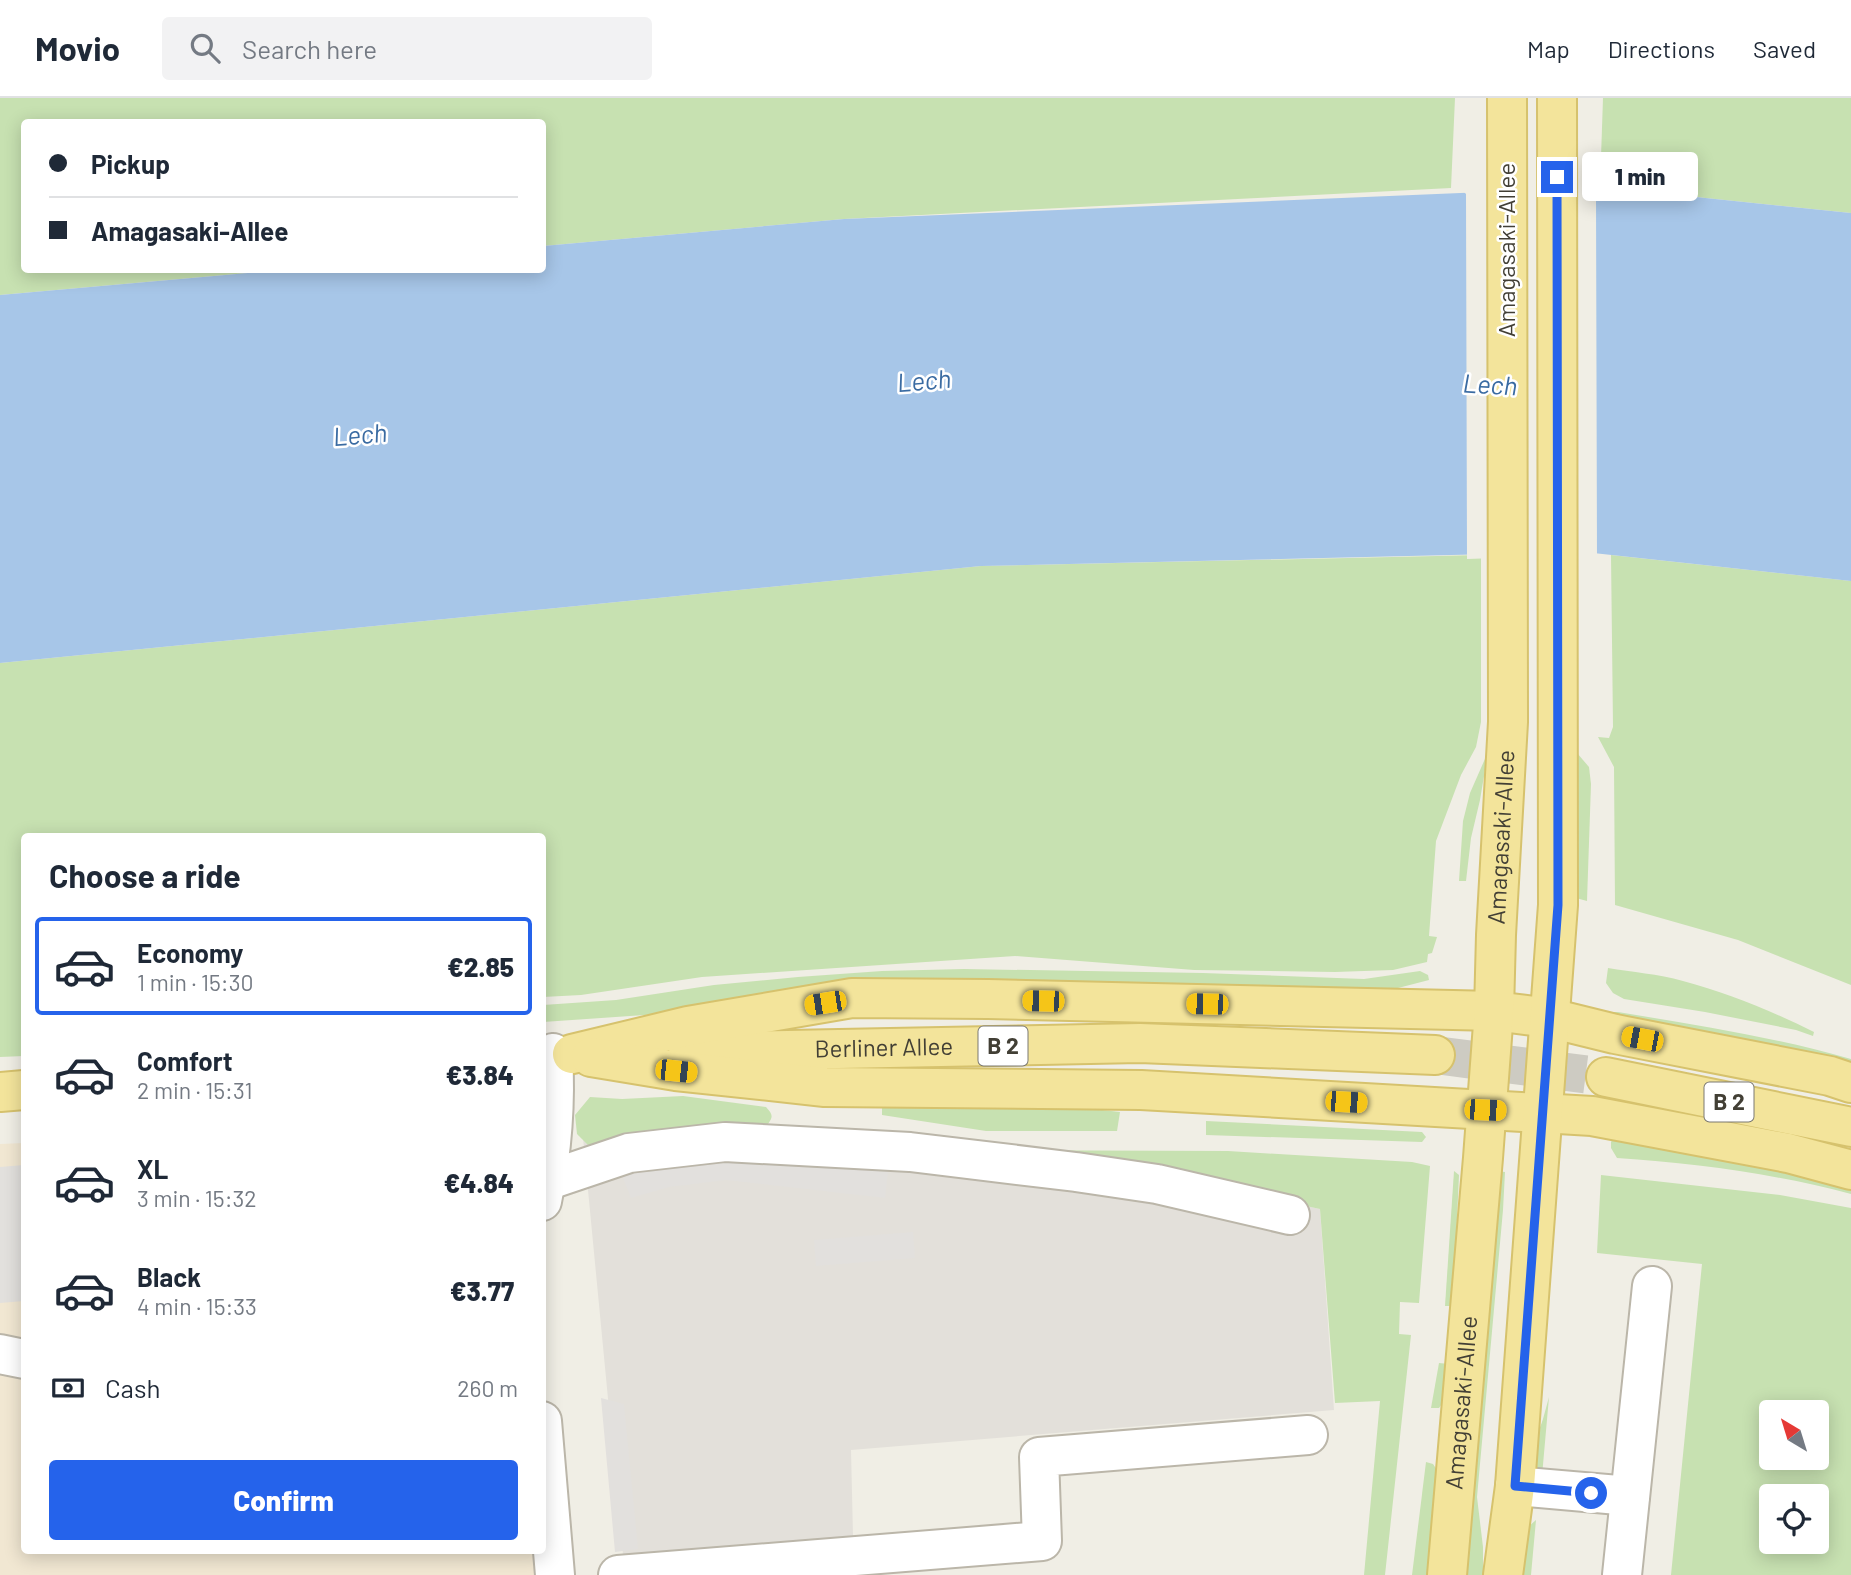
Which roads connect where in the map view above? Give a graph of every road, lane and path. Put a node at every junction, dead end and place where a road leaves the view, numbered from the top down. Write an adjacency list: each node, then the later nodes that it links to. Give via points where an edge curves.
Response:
1 (1507, 98): 3 (main road, Amagasaki-Allee, via 1508,722)
2 (1557, 98): 4 (main road, Amagasaki-Allee, via 1558,905)
3 (1493, 1011): 4 (main road); 5 (main road, via 852,998); 11 (main road, Amagasaki-Allee)
4 (1550, 1018): 8 (main road); 12 (main road, Amagasaki-Allee)
5 (556, 1054): 6 (main road, Berliner Allee / B 2, via 1140,1043); 11 (main road, via 825,1087 1141,1090); 15 (street)
6 (1434, 1055)
7 (1606, 1077): 13 (main road, B 2)
8 (1851, 1083)
9 (21, 1090): 10 (main road)
10 (0, 1092)
11 (1485, 1110): 12 (main road); 27 (main road, Amagasaki-Allee)
12 (1543, 1112): 14 (main road, via 1592,1116 1788,1153); 23 (main road, Amagasaki-Allee)
13 (1851, 1127)
14 (1851, 1170)
15 (546, 1171)
16 (546, 1180): 17 (street, via 629,1153 725,1142 910,1152 1076,1172 1157,1184)
17 (1290, 1215)
18 (1652, 1286): 24 (street)
19 (0, 1354): 20 (street)
20 (21, 1358)
21 (1308, 1436): 26 (street, via 1039,1457 1042,1541)
22 (546, 1468): 25 (street)
23 (1515, 1486): 24 (street); 28 (main road, Amagasaki-Allee)
24 (1630, 1496): 29 (street)
25 (555, 1575)
26 (618, 1575)
27 (1447, 1575)
28 (1503, 1575)
29 (1622, 1575)

